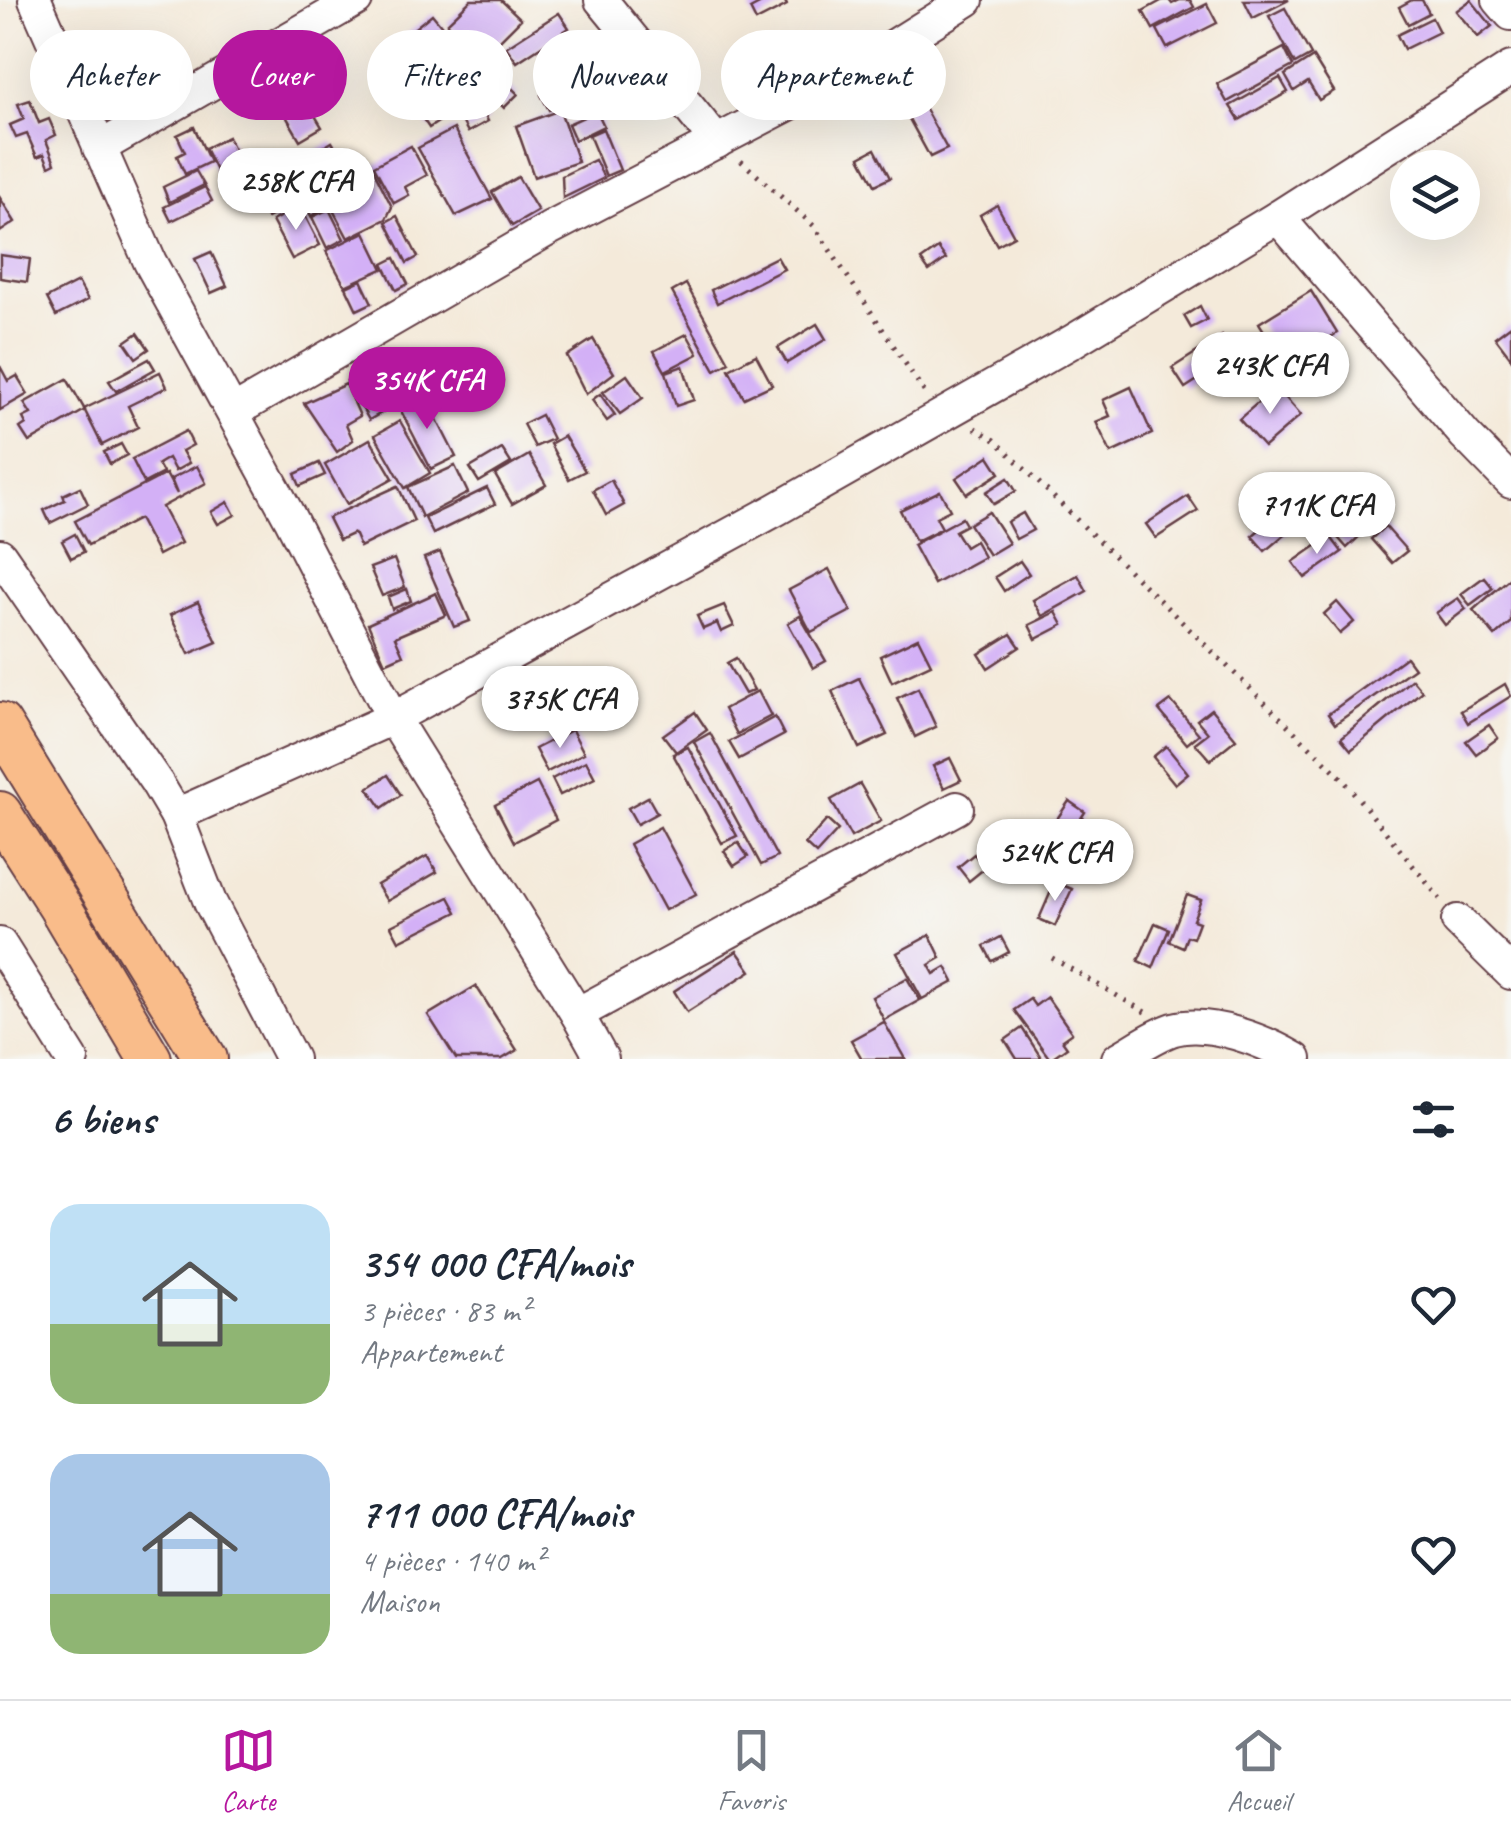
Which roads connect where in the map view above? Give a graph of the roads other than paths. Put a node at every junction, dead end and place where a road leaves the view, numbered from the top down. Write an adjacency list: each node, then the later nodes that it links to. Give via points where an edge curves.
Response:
1 (34, 0): 9 (street)
2 (356, 0): 9 (street)
3 (601, 0): 8 (street)
4 (967, 0): 8 (street)
5 (1499, 0): 6 (street)
6 (1511, 14)
7 (1511, 68): 10 (street)
8 (717, 142): 11 (street, via 548,229)
9 (100, 148): 11 (street, via 150,262)
10 (1278, 217): 12 (street); 14 (street, via 778,509)
11 (233, 412): 14 (street)
12 (1511, 482)
13 (0, 555): 18 (street)
14 (392, 718): 18 (street); 22 (street)
15 (0, 724): 25 (main road)
16 (957, 808): 22 (street)
17 (0, 814): 24 (main road)
18 (176, 815): 26 (street, via 210,902)
19 (1458, 921): 21 (street)
20 (0, 946): 23 (street)
21 (1511, 973)
22 (577, 1014): 27 (street)
23 (72, 1059)
24 (150, 1059)
25 (206, 1059)
26 (292, 1059)
27 (602, 1059)
28 (1118, 1059): 29 (street, via 1174,1029 1195,1026)
29 (1295, 1059)

